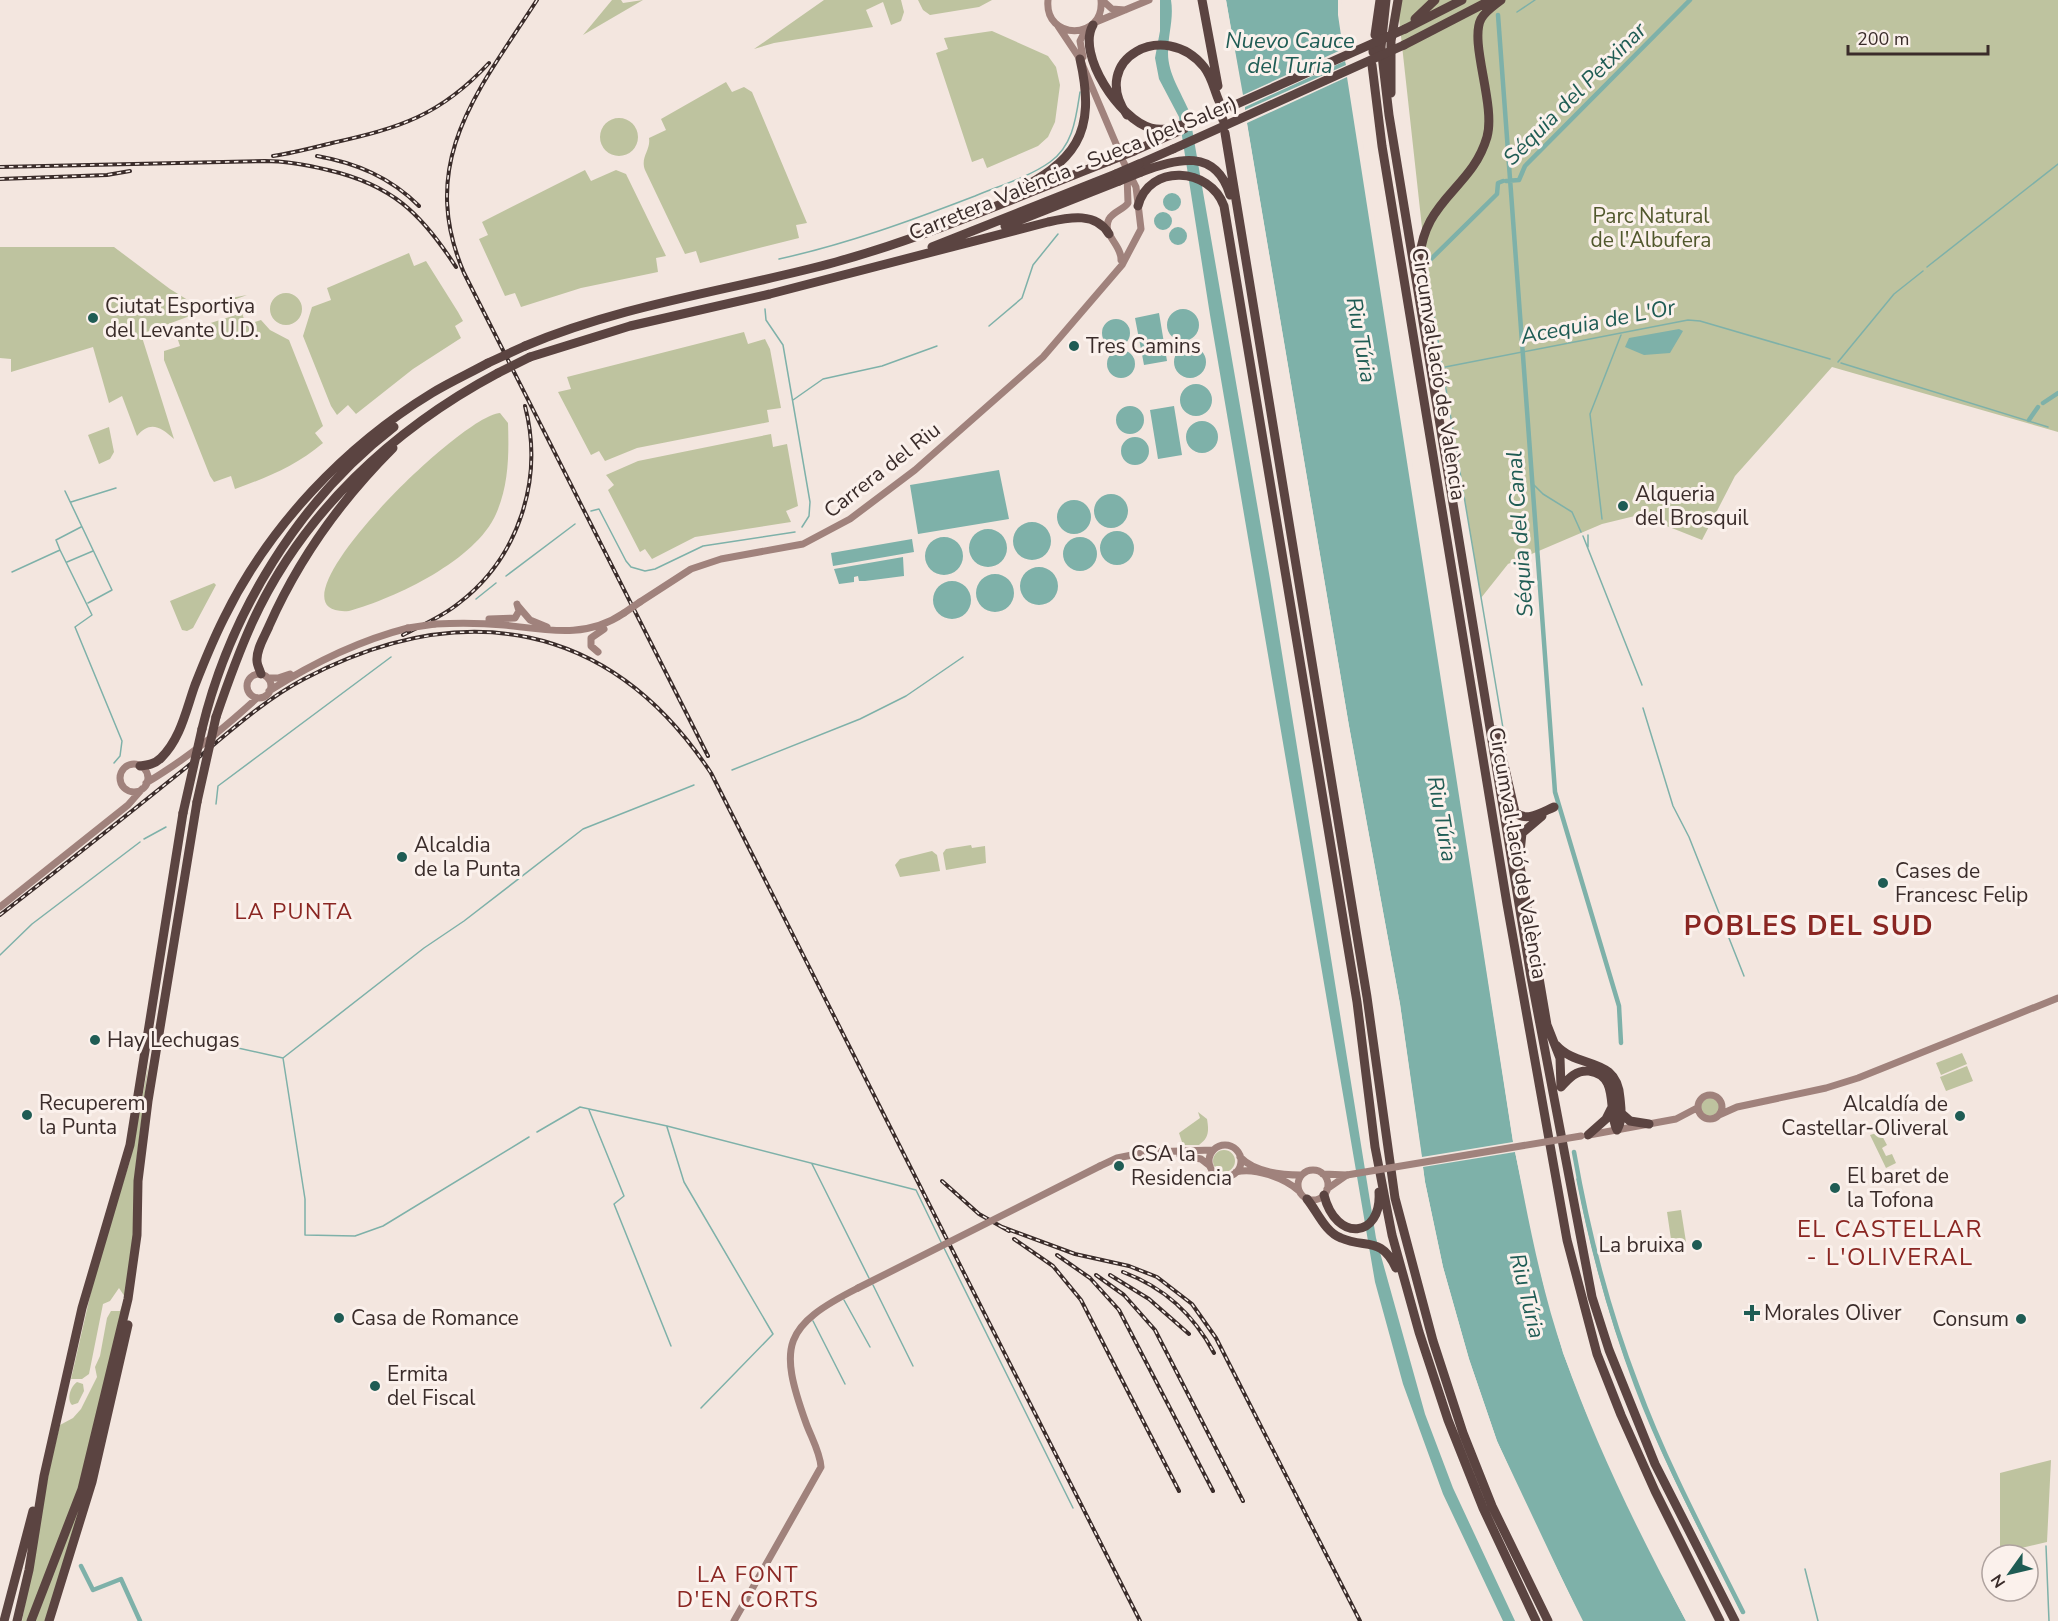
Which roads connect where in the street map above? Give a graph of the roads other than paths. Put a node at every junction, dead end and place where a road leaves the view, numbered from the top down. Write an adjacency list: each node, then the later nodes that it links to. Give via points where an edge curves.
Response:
1 (1048, 0): 15 (street, via 1049,14)
2 (1102, 0): 13 (street, via 1112,9); 14 (street, via 1101,12)
3 (1149, 0): 13 (street)
4 (1197, 0): 20 (highway)
5 (1202, 0): 20 (highway)
6 (1380, 0): 17 (highway)
7 (1386, 0): 23 (highway, Circumval·lació de València, via 1376,49)
8 (1398, 0): 23 (highway, via 1391,40)
9 (1435, 0): 16 (highway)
10 (1462, 0): 16 (highway, Carretera València - Sueca (pel Saler))
11 (1491, 0): 27 (highway, Carretera València - Sueca (pel Saler), bridge, via 1404,45 1173,149)
12 (1501, 0): 36 (highway, via 1483,15 1479,24 1488,104 1487,136 1477,158 1430,218 1422,235)
13 (1128, 10): 14 (street)
14 (1092, 25): 15 (street, via 1072,32); 21 (street, via 1080,42); 22 (highway, via 1087,37 1089,48 1108,89)
15 (1058, 26): 18 (street)
16 (1405, 26): 24 (highway, Carretera València - Sueca (pel Saler), bridge)
17 (1375, 35)
18 (1080, 58): 21 (street); 31 (highway, via 1087,110 1080,135 1065,158 1025,187)
19 (1372, 65): 62 (highway, Circumval·lació de València, via 1382,146)
20 (1216, 73): 22 (highway, via 1220,103 1204,67 1192,56 1174,47 1152,45 1129,56 1118,73 1118,98)
21 (1088, 76): 26 (street)
22 (1127, 115): 24 (highway, via 1146,126)
23 (1392, 128): 36 (highway, Circumval·lació de València)
24 (1170, 132): 31 (highway, Carretera València - Sueca (pel Saler), bridge, via 1134,151)
25 (1225, 133): 37 (highway)
26 (1123, 161): 28 (street, via 1135,183); 29 (street, via 1130,195 1127,205)
27 (1140, 168): 34 (highway, Carretera València - Sueca (pel Saler), bridge, via 1002,227); 37 (highway, via 1181,159 1205,164 1218,172 1228,188)
28 (1138, 206): 30 (street); 53 (highway, via 1151,185 1184,175 1206,182 1219,195 1227,219)
29 (1119, 211): 30 (street, via 1131,212); 32 (street, via 1108,222)
30 (1139, 220): 33 (street, via 1140,233)
31 (935, 229): 38 (highway, Carretera València - Sueca (pel Saler), bridge, via 838,261 593,320)
32 (1111, 237): 33 (street, via 1124,244); 34 (highway, via 1095,219 1066,219 910,259); 35 (street, via 1121,253)
33 (1135, 240): 35 (street, Carrera del Riu)
34 (896, 259): 39 (highway, bridge, via 596,335 530,357 457,396)
35 (1119, 269): 42 (street, Carrera del Riu, bridge, via 1043,357 915,470 850,519 803,544 691,569)
36 (1421, 296): 40 (highway, Circumval·lació de València)
37 (1250, 300): 41 (highway)
38 (485, 364): 54 (highway, via 430,394 379,430 291,515 247,576 225,616 176,737 158,761); 92 (highway, bridge, via 383,435 304,517 260,584 223,665 202,729 183,813 130,1145 92,1267)
39 (418, 423): 47 (highway, via 364,478 303,558 258,650 256,661); 87 (highway, bridge, via 383,449 338,494 290,555 252,621 216,717 170,958)
40 (1456, 515): 52 (highway); 58 (highway, Circumval·lació de València)
41 (1299, 591): 53 (highway); 100 (highway, via 1367,997 1388,1156 1408,1256 1463,1433 1492,1506)
42 (615, 619): 44 (street, Carrera del Riu); 45 (street, via 591,638 591,646)
43 (462, 623): 44 (street, Carrera del Riu); 44 (street, via 513,619 518,613 517,604 537,624); 46 (street, Carrera del Riu, bridge, via 408,628 358,643)
44 (576, 632)
45 (598, 652)
46 (303, 669): 47 (street, Carrera del Riu, via 278,678); 49 (street, Carrera del Riu)
47 (265, 676): 48 (street, via 249,678); 49 (street)
48 (248, 691): 50 (street); 51 (street)
49 (269, 691): 50 (street)
50 (257, 698): 51 (street)
51 (240, 713): 55 (street)
52 (1494, 718): 60 (highway); 60 (highway, via 1515,812 1531,817 1554,807 1526,828 1520,838)
53 (1318, 765): 78 (highway, via 1357,1002)
54 (143, 769): 55 (street); 56 (street); 57 (street, via 131,765 123,770 120,778)
55 (163, 773): 56 (street)
56 (144, 786): 57 (street, via 132,792); 59 (street)
57 (124, 788): 59 (street, via 127,801)
58 (1501, 792): 62 (highway); 74 (highway, Circumval·lació de València, via 1531,977)
59 (120, 812): 61 (street)
60 (1525, 896): 64 (highway)
61 (0, 907)
62 (1516, 946): 101 (highway, Circumval·lació de València, via 1567,1240 1594,1343 1654,1491)
63 (2058, 998): 68 (street, via 1858,1078)
64 (1552, 1041): 65 (highway, via 1560,1058); 70 (highway, via 1563,1053 1611,1073 1620,1088)
65 (1561, 1087): 67 (highway, via 1571,1076 1594,1072 1605,1078 1612,1090); 74 (highway)
66 (1720, 1100): 68 (street); 69 (street, via 1706,1095); 71 (street)
67 (1612, 1107): 76 (highway); 77 (highway, via 1606,1119)
68 (1737, 1107): 71 (street)
69 (1697, 1108): 72 (street); 73 (street)
70 (1622, 1114): 75 (highway, via 1630,1121); 76 (highway)
71 (1719, 1115): 72 (street, via 1711,1119)
72 (1701, 1116): 73 (street)
73 (1676, 1119): 75 (street)
74 (1560, 1122): 93 (highway, Circumval·lació de València, via 1592,1297 1628,1400)
75 (1649, 1124): 76 (street)
76 (1617, 1130): 77 (street)
77 (1585, 1136): 86 (street, bridge)
78 (1375, 1147): 89 (highway, via 1379,1199 1376,1216 1360,1228 1338,1223 1329,1212); 91 (highway, via 1396,1251)
79 (1213, 1150): 80 (street); 81 (street, via 1228,1146); 82 (street)
80 (1160, 1152): 82 (street, via 1196,1158); 98 (street, bridge, via 1125,1156 1100,1166 811,1314 792,1343 790,1363 792,1382 820,1467)
81 (1240, 1157): 83 (street); 84 (street, via 1257,1168)
82 (1210, 1167): 83 (street, via 1222,1176)
83 (1236, 1172): 88 (street, via 1247,1170 1272,1176)
84 (1301, 1174): 85 (street, via 1313,1170); 88 (street)
85 (1323, 1174): 86 (street); 89 (street)
86 (1347, 1175): 89 (street)
87 (138, 1181): 96 (highway, via 137,1235 128,1299 82,1488); 97 (highway, via 140,1245 126,1331 92,1482)
88 (1299, 1191): 90 (street)
89 (1326, 1192): 90 (street, via 1316,1200)
90 (1307, 1199): 91 (highway, via 1329,1231 1341,1239 1375,1244 1388,1253)
91 (1419, 1332): 99 (highway, via 1467,1468)
92 (52, 1442): 94 (highway); 95 (highway)
93 (1684, 1524): 102 (highway); 103 (highway)
94 (4, 1621)
95 (17, 1621)
96 (31, 1621)
97 (49, 1621)
98 (734, 1621)
99 (1536, 1621)
100 (1548, 1621)
101 (1720, 1621)
102 (1730, 1621)
103 (1735, 1621)

